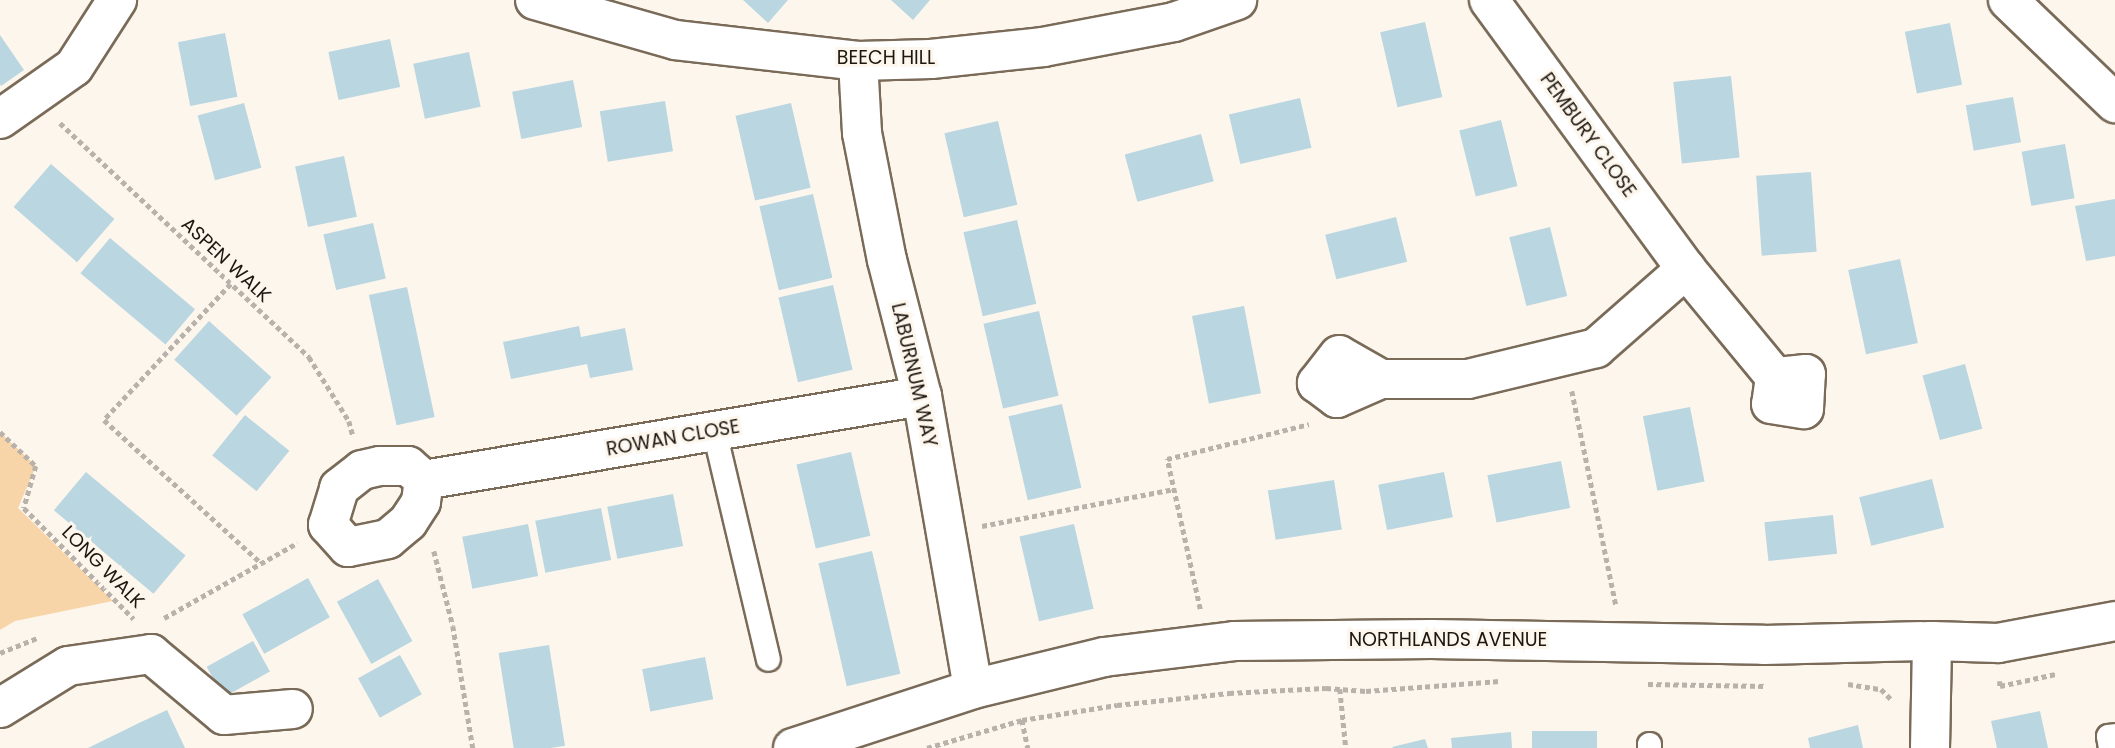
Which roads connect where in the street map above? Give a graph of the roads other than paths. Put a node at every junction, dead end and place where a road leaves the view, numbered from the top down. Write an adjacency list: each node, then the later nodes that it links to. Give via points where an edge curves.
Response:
1 (117, 0): 8 (street, via 74,67)
2 (535, 0): 6 (street, BEECH HILL, via 675,40)
3 (1237, 0): 6 (street, BEECH HILL, via 1174,22 1044,47)
4 (1489, 0): 9 (street, PEMBURY CLOSE)
5 (2008, 0): 7 (street)
6 (858, 61): 11 (street, LABURNUM WAY, via 862,133 887,260)
7 (2115, 103)
8 (0, 119)
9 (1686, 269): 10 (street, PEMBURY CLOSE); 12 (street, via 1596,348 1468,380 1381,379)
10 (1775, 377)
11 (922, 396): 13 (street, ROWAN CLOSE); 18 (street, LABURNUM WAY)
12 (1337, 398)
13 (713, 431): 14 (street, ROWAN CLOSE); 17 (lane)
14 (422, 491): 14 (street, via 408,466 362,470 339,488 328,525 348,547 388,539 408,522)
15 (2115, 621): 16 (street, NORTHLANDS AVENUE, via 1998,643)
16 (1932, 641): 18 (street, NORTHLANDS AVENUE, via 1764,645 1234,640 1104,657); 23 (street)
17 (768, 659)
18 (973, 689): 22 (street, NORTHLANDS AVENUE)
19 (0, 708): 20 (street, via 68,666 140,635 224,715)
20 (293, 709)
21 (2115, 735): 24 (lane, via 2108,736)
22 (793, 748)
23 (1930, 748)
24 (2110, 748)

